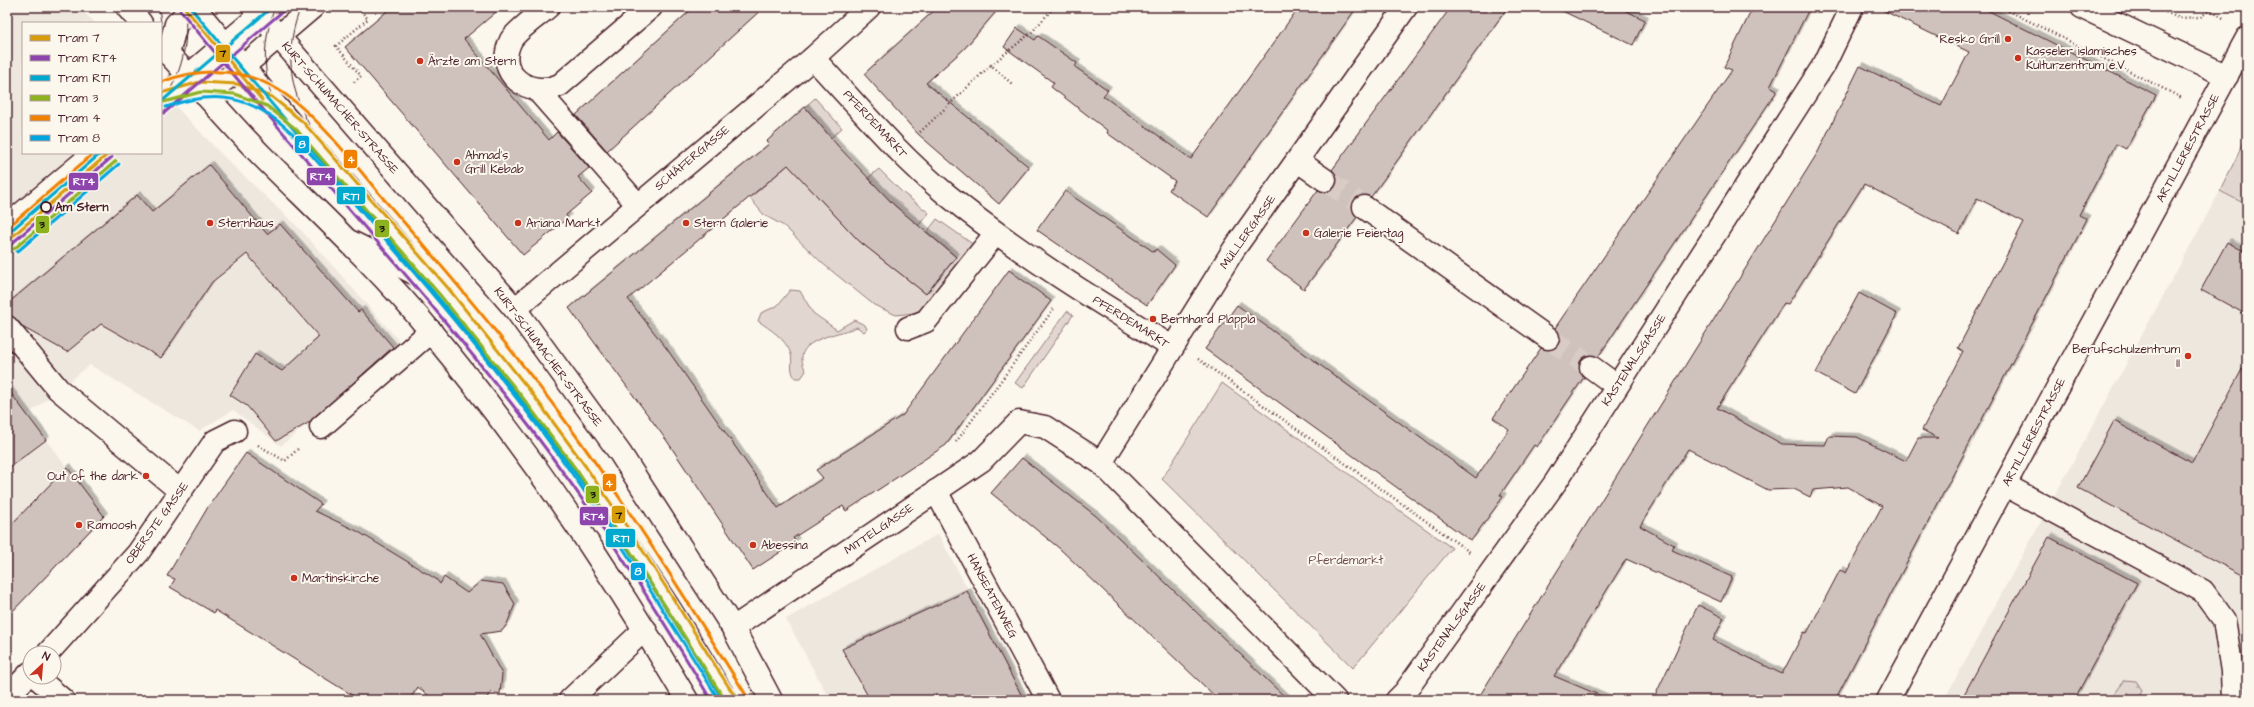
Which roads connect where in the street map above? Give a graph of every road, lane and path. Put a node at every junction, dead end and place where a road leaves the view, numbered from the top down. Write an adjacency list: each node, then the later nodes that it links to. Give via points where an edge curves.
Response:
1 (127, 7): 16 (street)
2 (193, 7): 19 (street); 20 (street, via 176,24)
3 (313, 7): 17 (street)
4 (357, 7): 26 (path, via 368,19 336,46 361,76)
5 (548, 7): 28 (street, via 512,38 508,49 507,60 514,76 527,88)
6 (651, 7): 28 (street, via 560,85)
7 (869, 7): 21 (street, SCHÄFERGASSE)
8 (1054, 7): 23 (path, via 1032,32)
9 (1406, 7): 34 (street, MÜLLERGASSE)
10 (1852, 7): 50 (street, KASTENALSGASSE, via 1825,63)
11 (2001, 7): 31 (path)
12 (2082, 7): 25 (street)
13 (2155, 7): 14 (path, via 2179,18 2200,17)
14 (2215, 7)
15 (260, 10): 17 (street, KURT-SCHUMACHER-STRASSE); 19 (street)
16 (140, 22)
17 (278, 37): 22 (street); 43 (street, KURT-SCHUMACHER-STRASSE)
18 (2247, 38): 25 (street, ARTILLERIESTRASSE)
19 (226, 44): 22 (street); 24 (street)
20 (165, 50): 24 (street)
21 (813, 58): 36 (street, SCHÄFERGASSE); 39 (street, PFERDEMARKT, via 899,151 946,194)
22 (244, 65): 29 (street); 41 (street)
23 (991, 65): 27 (path); 32 (path)
24 (188, 76): 29 (street); 30 (street)
25 (2227, 76): 31 (street, ARTILLERIESTRASSE)
26 (354, 82)
27 (1012, 84)
28 (538, 91): 36 (street)
29 (204, 94): 40 (street)
30 (162, 98)
31 (2208, 111): 55 (street, ARTILLERIESTRASSE)
32 (918, 134)
33 (93, 154): 38 (street)
34 (1298, 161): 35 (street); 48 (street, MÜLLERGASSE, via 1234,249)
35 (1325, 180)
36 (637, 204): 43 (street, SCHÄFERGASSE)
37 (1364, 207): 47 (street)
38 (7, 226)
39 (996, 232): 42 (street, PFERDEMARKT); 45 (street, via 926,321)
40 (351, 242): 41 (street); 46 (street)
41 (427, 280): 69 (street, via 487,352 569,459 634,553)
42 (1071, 284): 48 (street, PFERDEMARKT); 53 (path)
43 (515, 309): 59 (street, KURT-SCHUMACHER-STRASSE, via 620,453)
44 (7, 327): 56 (street, via 58,389)
45 (908, 328)
46 (431, 331): 51 (street); 60 (street, via 547,481)
47 (1548, 338)
48 (1172, 347): 54 (street, MÜLLERGASSE); 58 (path, PFERDEMARKT, via 1193,355 1230,379)
49 (1591, 367): 50 (street)
50 (1617, 386): 58 (street, KASTENALSGASSE, via 1555,483)
51 (321, 427): 52 (path, via 285,461)
52 (235, 431): 56 (street, OBERSTE GASSE, via 215,441)
53 (951, 448)
54 (1101, 463): 57 (street, MITTELGASSE, via 1045,427 1019,422 981,462); 65 (street)
55 (2005, 485): 73 (street, ARTILLERIESTRASSE); 74 (street, via 2203,591 2224,620 2232,671)
56 (180, 491): 61 (street, OBERSTE GASSE, via 138,553)
57 (936, 491): 59 (street, MITTELGASSE); 71 (street, HANSEATENWEG)
58 (1494, 569): 72 (street, KASTENALSGASSE)
59 (733, 628): 70 (street, KURT-SCHUMACHER-STRASSE)
60 (645, 629): 67 (street); 68 (street)
61 (55, 645)
62 (22, 681): 64 (street)
63 (45, 685): 66 (street)
64 (7, 697)
65 (1325, 697)
66 (63, 700)
67 (570, 700)
68 (687, 700)
69 (726, 700)
70 (771, 700)
71 (1048, 700)
72 (1397, 700)
73 (1888, 700)
74 (2233, 700)

